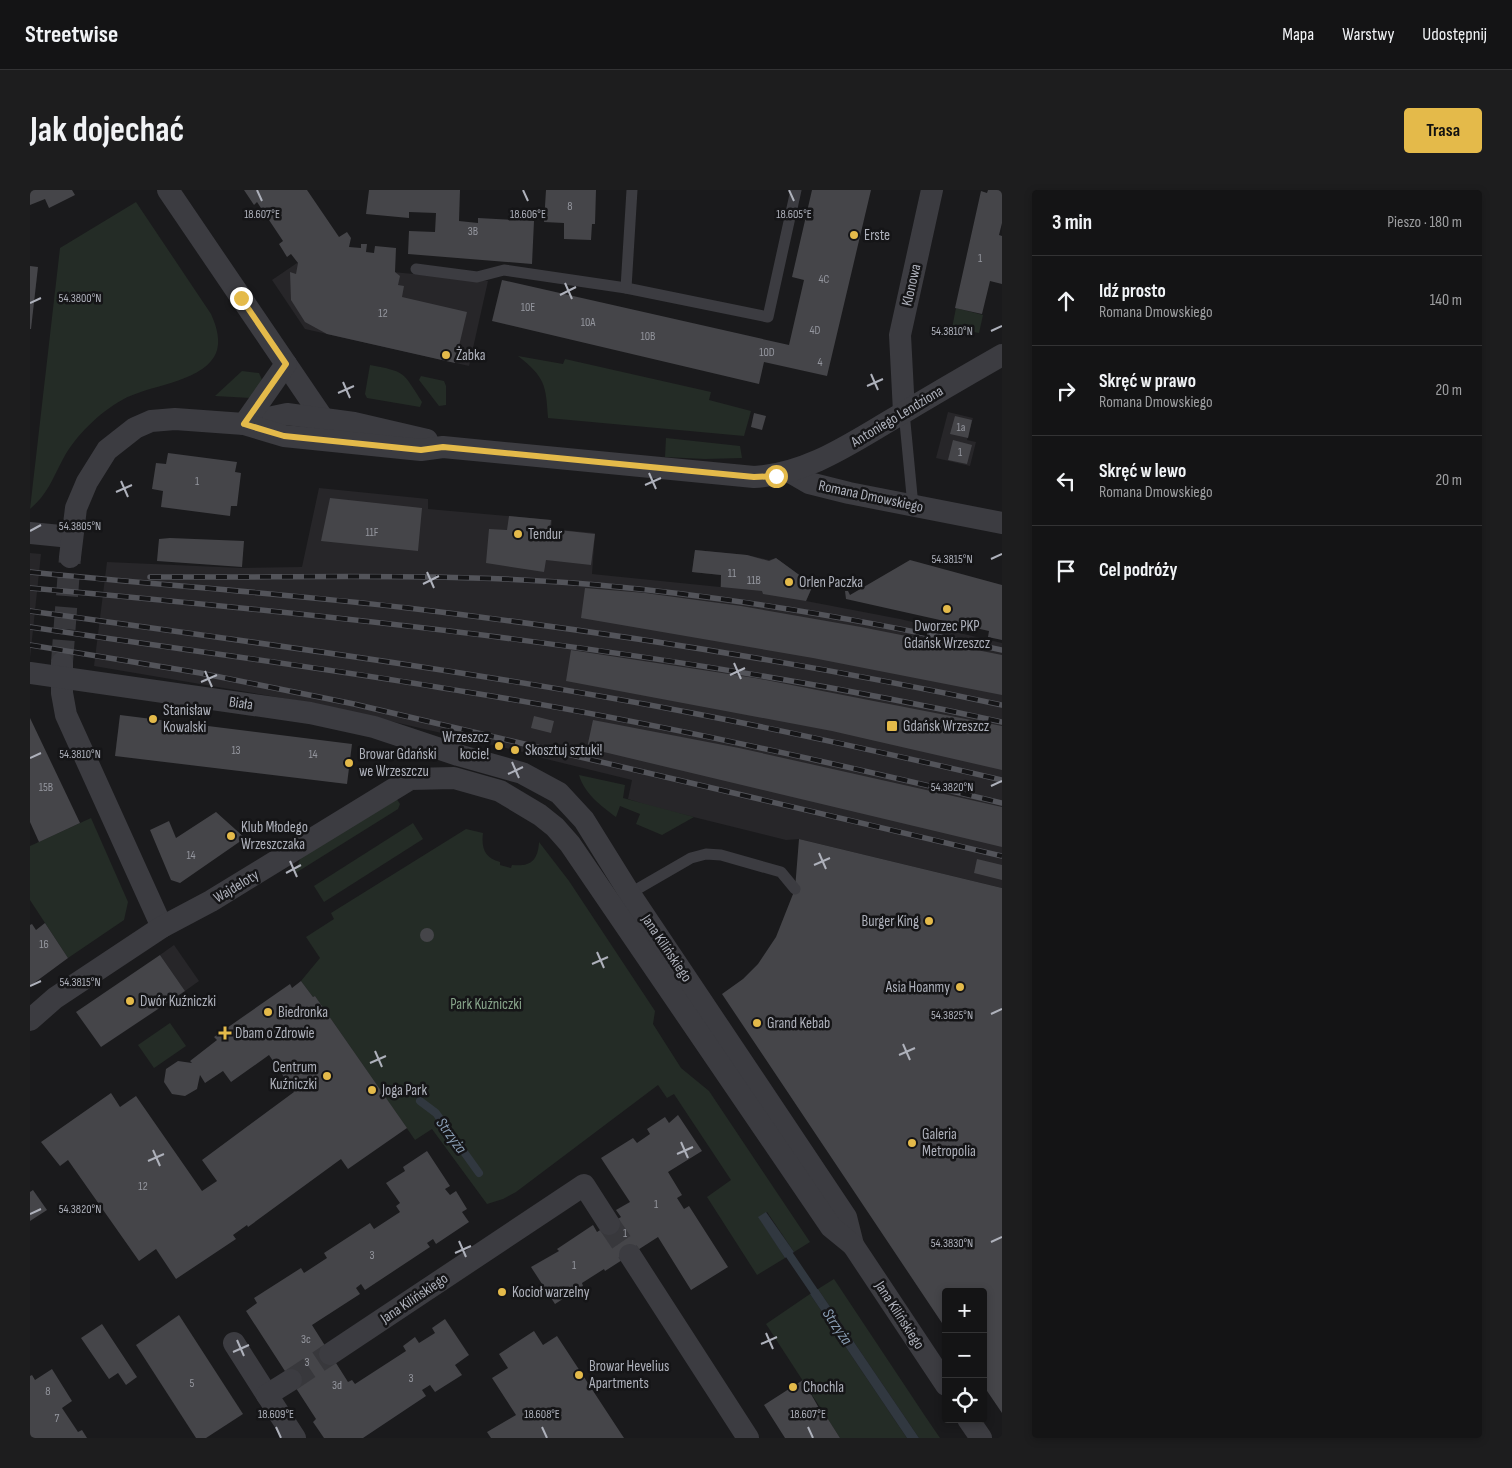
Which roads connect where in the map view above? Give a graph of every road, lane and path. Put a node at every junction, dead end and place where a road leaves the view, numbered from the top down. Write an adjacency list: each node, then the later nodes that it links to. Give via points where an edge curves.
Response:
1 (168, 190): 8 (street)
2 (632, 190): 6 (lane)
3 (796, 190): 6 (lane, via 768,317)
4 (932, 190): 9 (street, Klonowa, via 900,335)
5 (416, 269): 6 (lane, via 478,277 504,270)
6 (626, 288)
7 (1002, 355): 9 (street, Antoniego Lendziona)
8 (286, 364): 10 (street); 11 (street)
9 (904, 412): 13 (street, Antoniego Lendziona, via 845,447); 14 (lane)
10 (322, 417): 11 (street, via 287,414); 12 (street, via 421,437)
11 (244, 424): 12 (street, via 284,436 421,450); 16 (street, via 175,419 151,420 135,428 107,450 86,482 76,508 70,547)
12 (443, 447): 13 (street, via 754,477)
13 (790, 472): 14 (street, Romana Dmowskiego, via 809,482)
14 (913, 506): 15 (street, Romana Dmowskiego)
15 (1002, 523)
16 (30, 532)
17 (61, 670): 18 (street, Biała); 19 (street, Biała, via 310,713 374,727); 23 (street, via 66,715)
18 (30, 673)
19 (406, 738): 20 (street, via 413,753); 22 (street, Jana Kilińskiego, via 522,773 559,792 584,820)
20 (410, 778): 22 (street, Jana Kilińskiego, via 454,778 500,791 520,801 555,827); 23 (street, Wajdeloty, via 211,901)
21 (795, 889): 22 (lane, via 781,872 721,855 706,854 691,858)
22 (621, 899): 29 (street, Jana Kilińskiego, via 831,1227 853,1245)
23 (162, 927): 24 (street, Wajdeloty, via 55,998)
24 (30, 1020)
25 (609, 1224): 28 (street, Jana Kilińskiego, via 584,1185)
26 (630, 1255): 34 (street)
27 (234, 1343): 31 (street)
28 (330, 1354)
29 (942, 1379)
30 (291, 1380): 31 (street)
31 (267, 1395): 33 (street)
32 (971, 1423): 35 (street)
33 (295, 1438)
34 (748, 1438)
35 (981, 1438)

